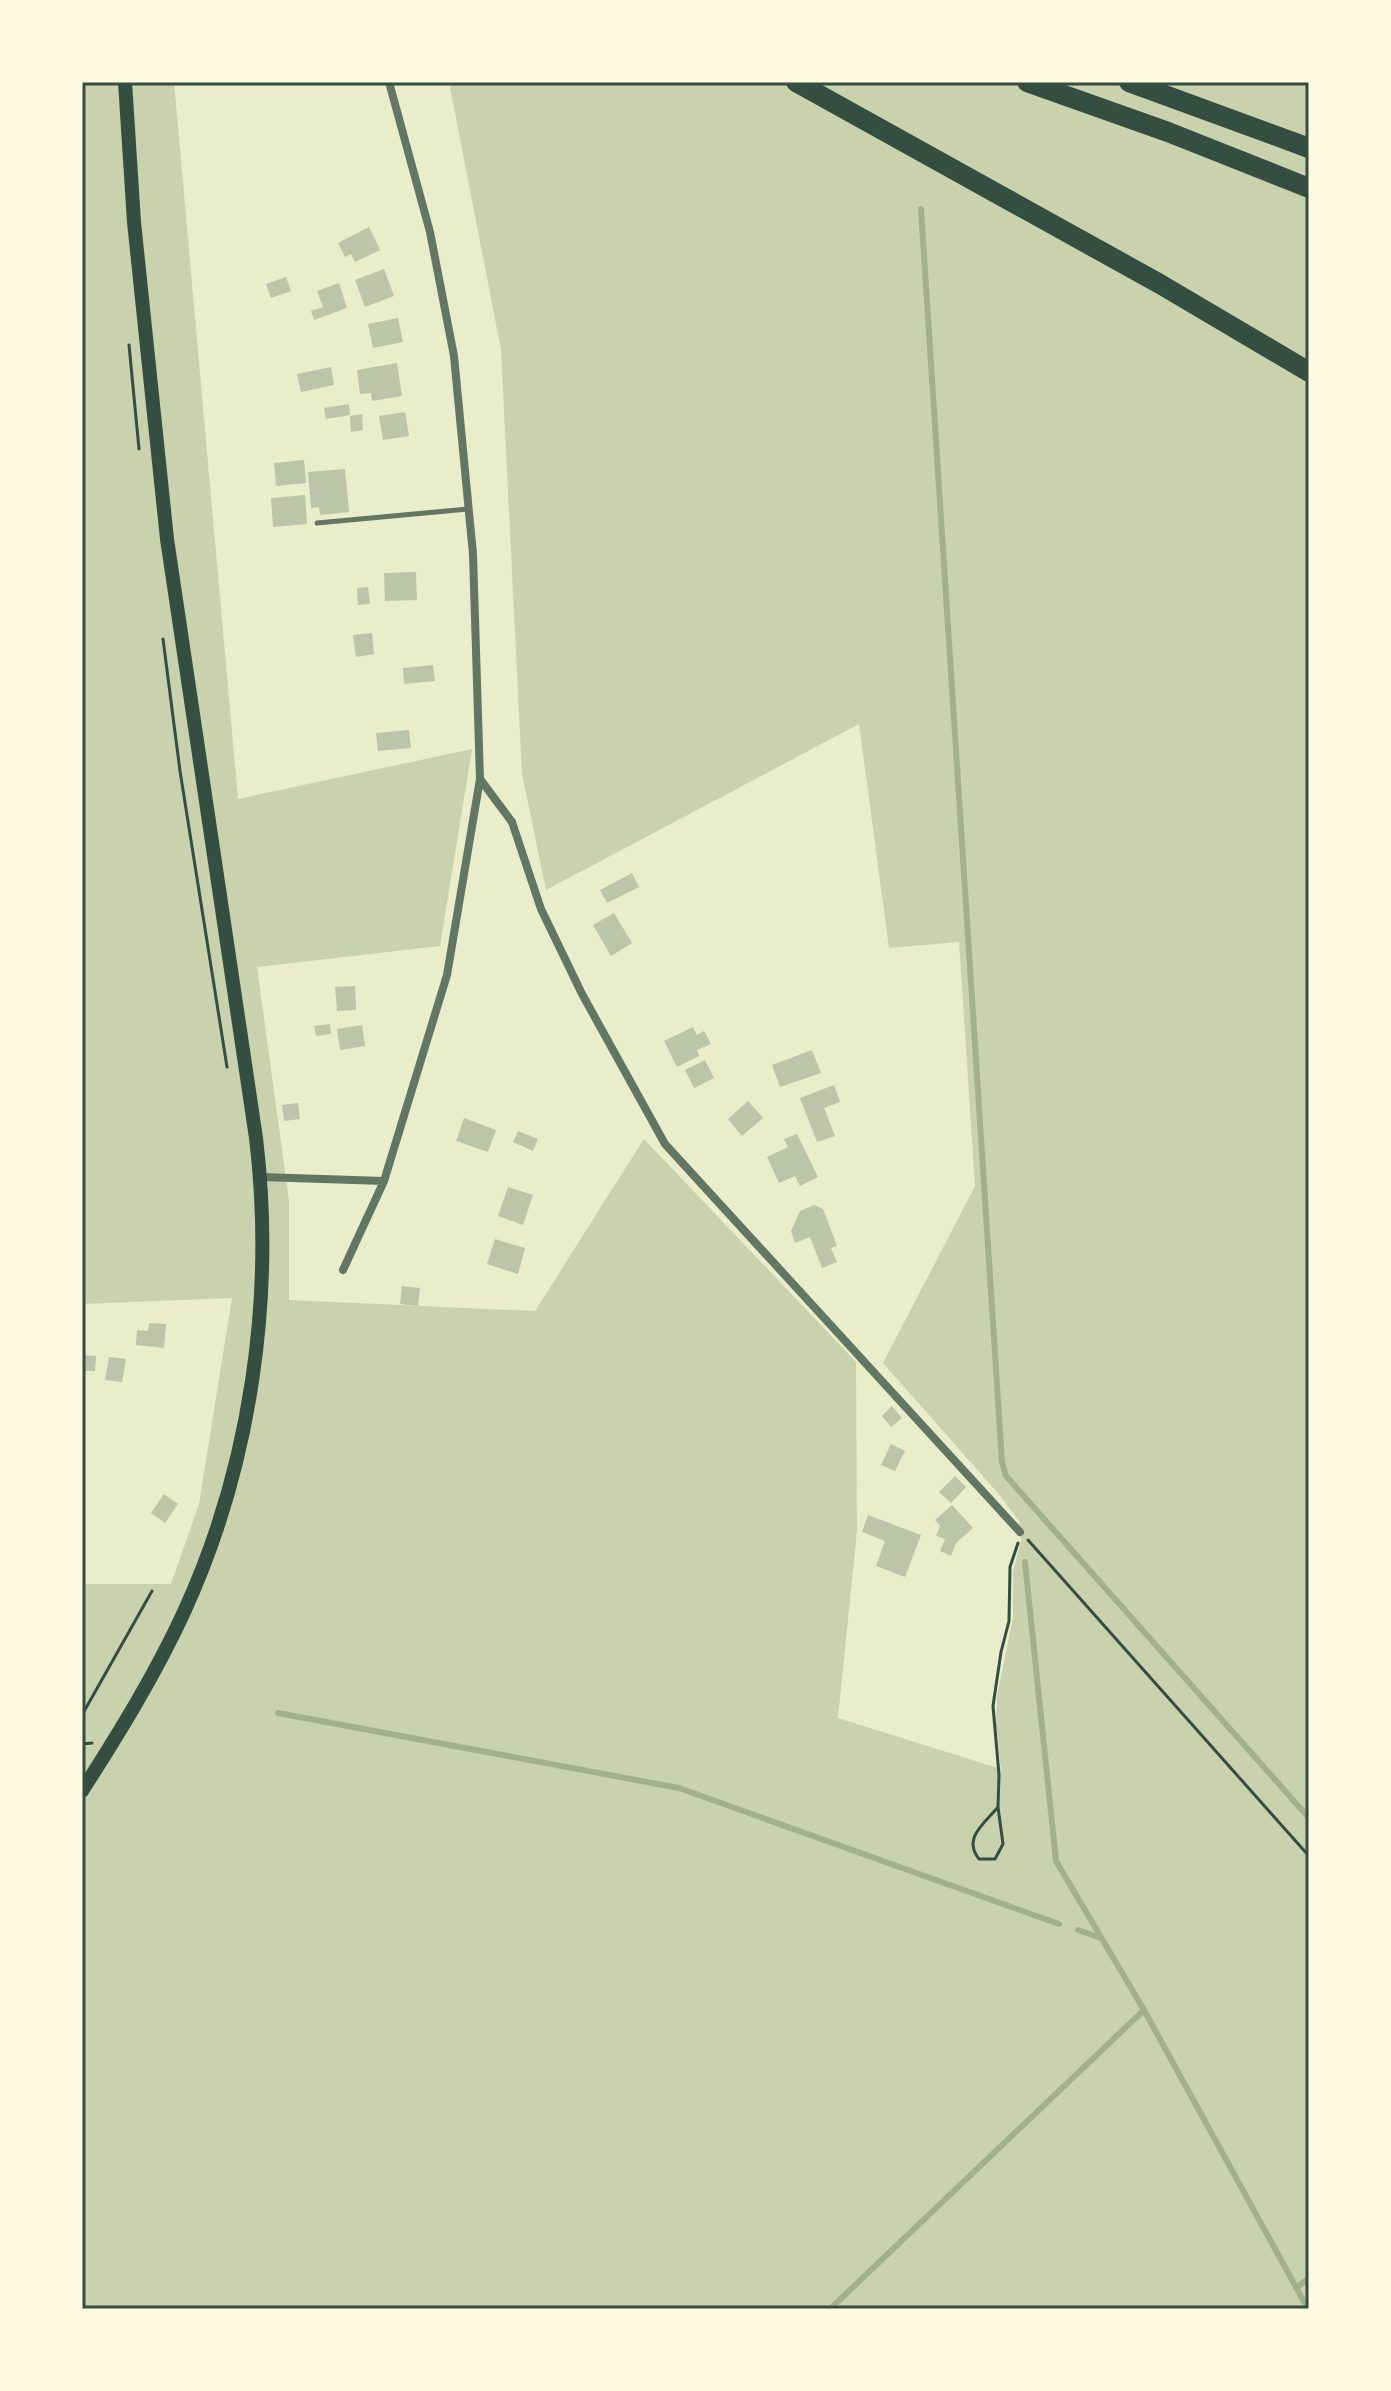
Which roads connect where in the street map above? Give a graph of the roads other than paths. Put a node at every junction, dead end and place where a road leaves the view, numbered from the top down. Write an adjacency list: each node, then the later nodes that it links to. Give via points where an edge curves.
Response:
1 (125, 82): 12 (main road, via 167,539)
2 (389, 82): 9 (street, via 433,247 454,356)
3 (796, 82): 8 (highway)
4 (1027, 82): 7 (highway)
5 (1129, 82): 6 (highway)
6 (1309, 148)
7 (1309, 188)
8 (1309, 372)
9 (468, 509): 10 (lane); 11 (street)
10 (317, 523)
11 (480, 779): 13 (street, via 447,975); 15 (street, via 512,822 541,909 665,1144)
12 (261, 1177): 13 (street); 16 (main road, via 256,1344 228,1488 202,1570 171,1640)
13 (384, 1181): 14 (street)
14 (343, 1270)
15 (1020, 1532)
16 (82, 1791)

